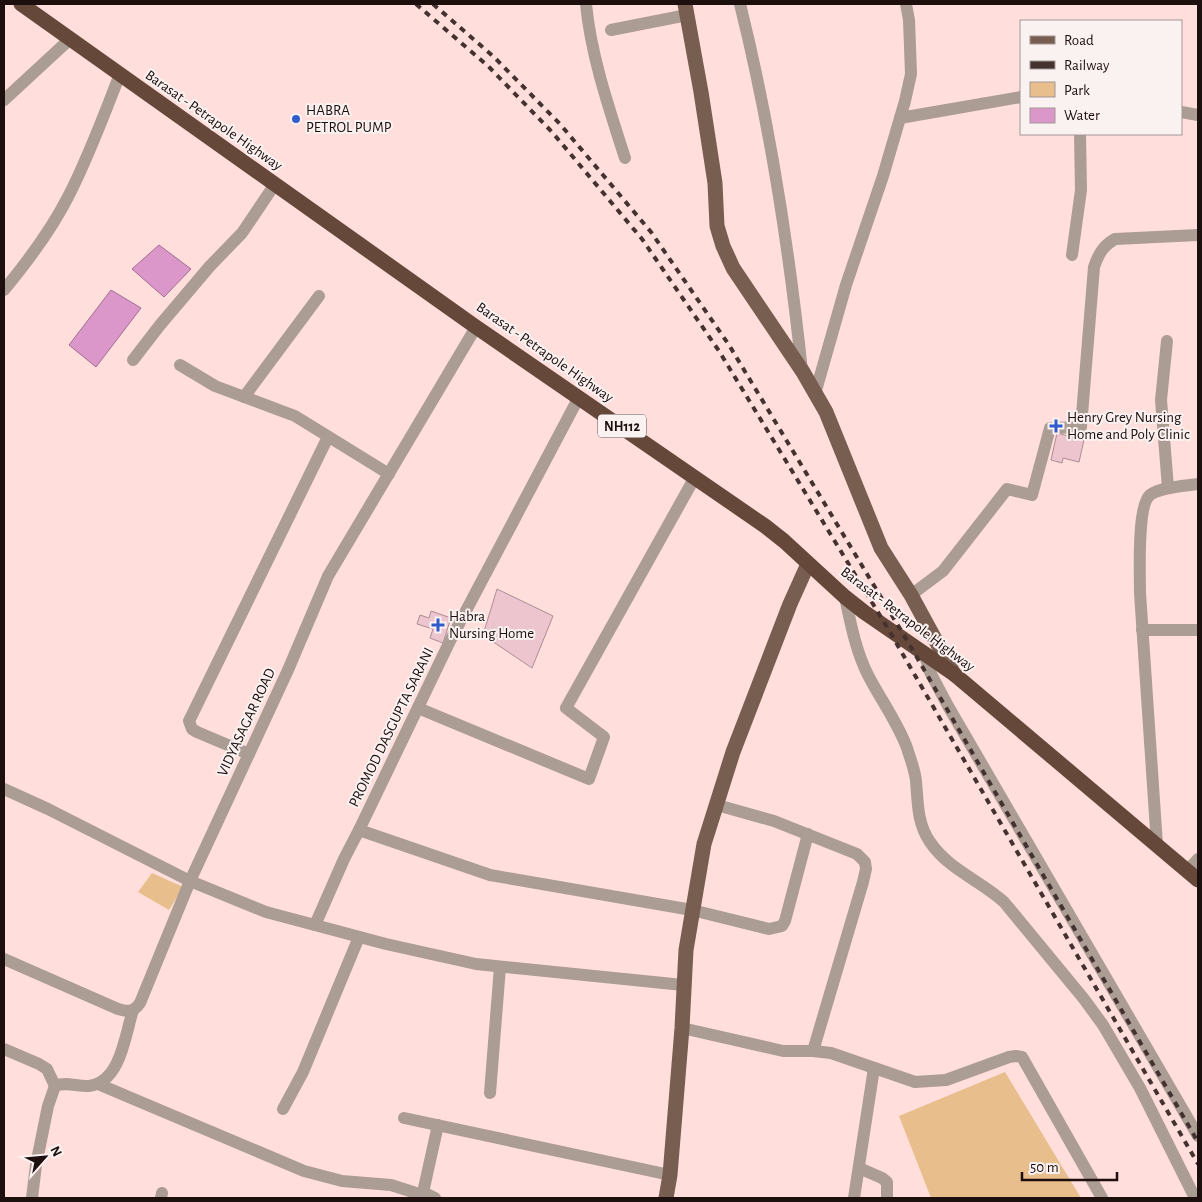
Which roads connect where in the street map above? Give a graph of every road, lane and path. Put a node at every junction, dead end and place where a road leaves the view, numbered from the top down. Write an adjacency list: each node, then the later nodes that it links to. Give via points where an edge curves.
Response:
1 (21, 4): 7 (highway, Barasat - Petrapole Highway / NH112)
2 (586, 4): 15 (street, via 606,99)
3 (740, 4): 25 (street, via 765,115 795,299)
4 (906, 4): 13 (street, via 911,74)
5 (686, 10): 6 (street); 25 (main road, via 713,174 716,226 733,268)
6 (611, 30)
7 (70, 38): 8 (highway, Barasat - Petrapole Highway / NH112); 10 (street)
8 (120, 74): 16 (highway, Barasat - Petrapole Highway / NH112); 19 (street, via 68,197)
9 (1020, 97): 13 (street)
10 (4, 100)
11 (1182, 112): 12 (street)
12 (1198, 115)
13 (900, 118): 26 (street)
14 (1080, 135): 18 (street, via 1081,190)
15 (625, 158)
16 (275, 184): 21 (highway, Barasat - Petrapole Highway / NH112); 23 (street, via 242,233 210,266)
17 (1198, 235): 35 (street, via 1115,239 1100,252 1094,267 1081,427 1050,428 1032,495 1007,489 942,571)
18 (1072, 255)
19 (4, 290)
20 (319, 296): 27 (street)
21 (476, 327): 28 (highway, Barasat - Petrapole Highway / NH112); 30 (street, VIDYASAGAR ROAD)
22 (1167, 341): 33 (street, via 1161,400)
23 (133, 360)
24 (180, 365): 27 (street, via 207,383)
25 (802, 372): 26 (main road)
26 (815, 394): 35 (main road, via 826,412 882,548)
27 (244, 397): 29 (street, via 295,416)
28 (579, 397): 31 (highway, Barasat - Petrapole Highway / NH112); 41 (street, PROMOD DASGUPTA SARANI, via 454,633)
29 (328, 437): 30 (street); 42 (street, via 189,721 197,732)
30 (389, 474): 42 (street, VIDYASAGAR ROAD, via 328,576)
31 (695, 477): 34 (highway, Barasat - Petrapole Highway / NH112, via 765,526); 41 (street, via 566,708 604,737 589,778)
32 (1198, 484): 33 (street)
33 (1168, 488): 37 (street, via 1151,494 1145,500 1139,556)
34 (808, 564): 36 (highway, Barasat - Petrapole Highway / NH112); 44 (main road, via 733,752)
35 (911, 595): 40 (main road)
36 (845, 597): 39 (highway, Barasat - Petrapole Highway / NH112); 78 (street, via 859,654 906,745 916,779 918,816 930,841 954,868 994,892 1004,902 1084,999 1140,1088)
37 (1142, 630): 38 (street); 47 (street)
38 (1198, 630)
39 (924, 653): 40 (highway, Barasat - Petrapole Highway / NH112); 68 (street, via 948,706)
40 (954, 674): 47 (highway, Barasat - Petrapole Highway / NH112)
41 (418, 708): 45 (street, PROMOD DASGUPTA SARANI)
42 (249, 754): 50 (street, VIDYASAGAR ROAD)
43 (4, 792): 50 (street, via 48,808)
44 (717, 805): 46 (street); 51 (main road, via 704,844)
45 (360, 830): 51 (street, via 490,875); 52 (street, PROMOD DASGUPTA SARANI)
46 (808, 834): 51 (street, via 782,926 769,929); 60 (street, via 857,854 865,862 866,869)
47 (1157, 845): 49 (highway, Barasat - Petrapole Highway / NH112)
48 (1198, 859): 49 (street)
49 (1193, 875)
50 (190, 881): 52 (street, via 266,912); 57 (street, VIDYASAGAR ROAD, via 140,1003)
51 (692, 910): 56 (main road)
52 (315, 925): 53 (street)
53 (360, 937): 55 (street); 65 (street, via 304,1072)
54 (4, 959): 57 (street, via 118,1008)
55 (500, 967): 56 (street); 64 (street)
56 (683, 985): 58 (main road)
57 (133, 1010): 62 (street, VIDYASAGAR ROAD, via 118,1061 106,1080)
58 (682, 1028): 60 (street, via 782,1051); 70 (main road)
59 (4, 1049): 63 (street, via 47,1069)
60 (814, 1051): 61 (street, via 831,1053)
61 (874, 1068): 69 (street); 77 (street, via 915,1082 934,1082 1009,1057 1022,1057)
62 (98, 1084): 63 (street, via 61,1083); 71 (street, via 304,1171 342,1181 391,1185)
63 (55, 1086): 72 (street, via 48,1106)
64 (490, 1093)
65 (283, 1109)
66 (404, 1118): 67 (street)
67 (438, 1126): 70 (street); 71 (street)
68 (1198, 1136)
69 (859, 1168): 75 (street); 76 (street, via 886,1182)
70 (670, 1175): 74 (main road)
71 (417, 1193): 73 (street)
72 (32, 1198)
73 (435, 1198)
74 (666, 1198)
75 (854, 1198)
76 (887, 1198)
77 (1102, 1198)
78 (1195, 1198)

